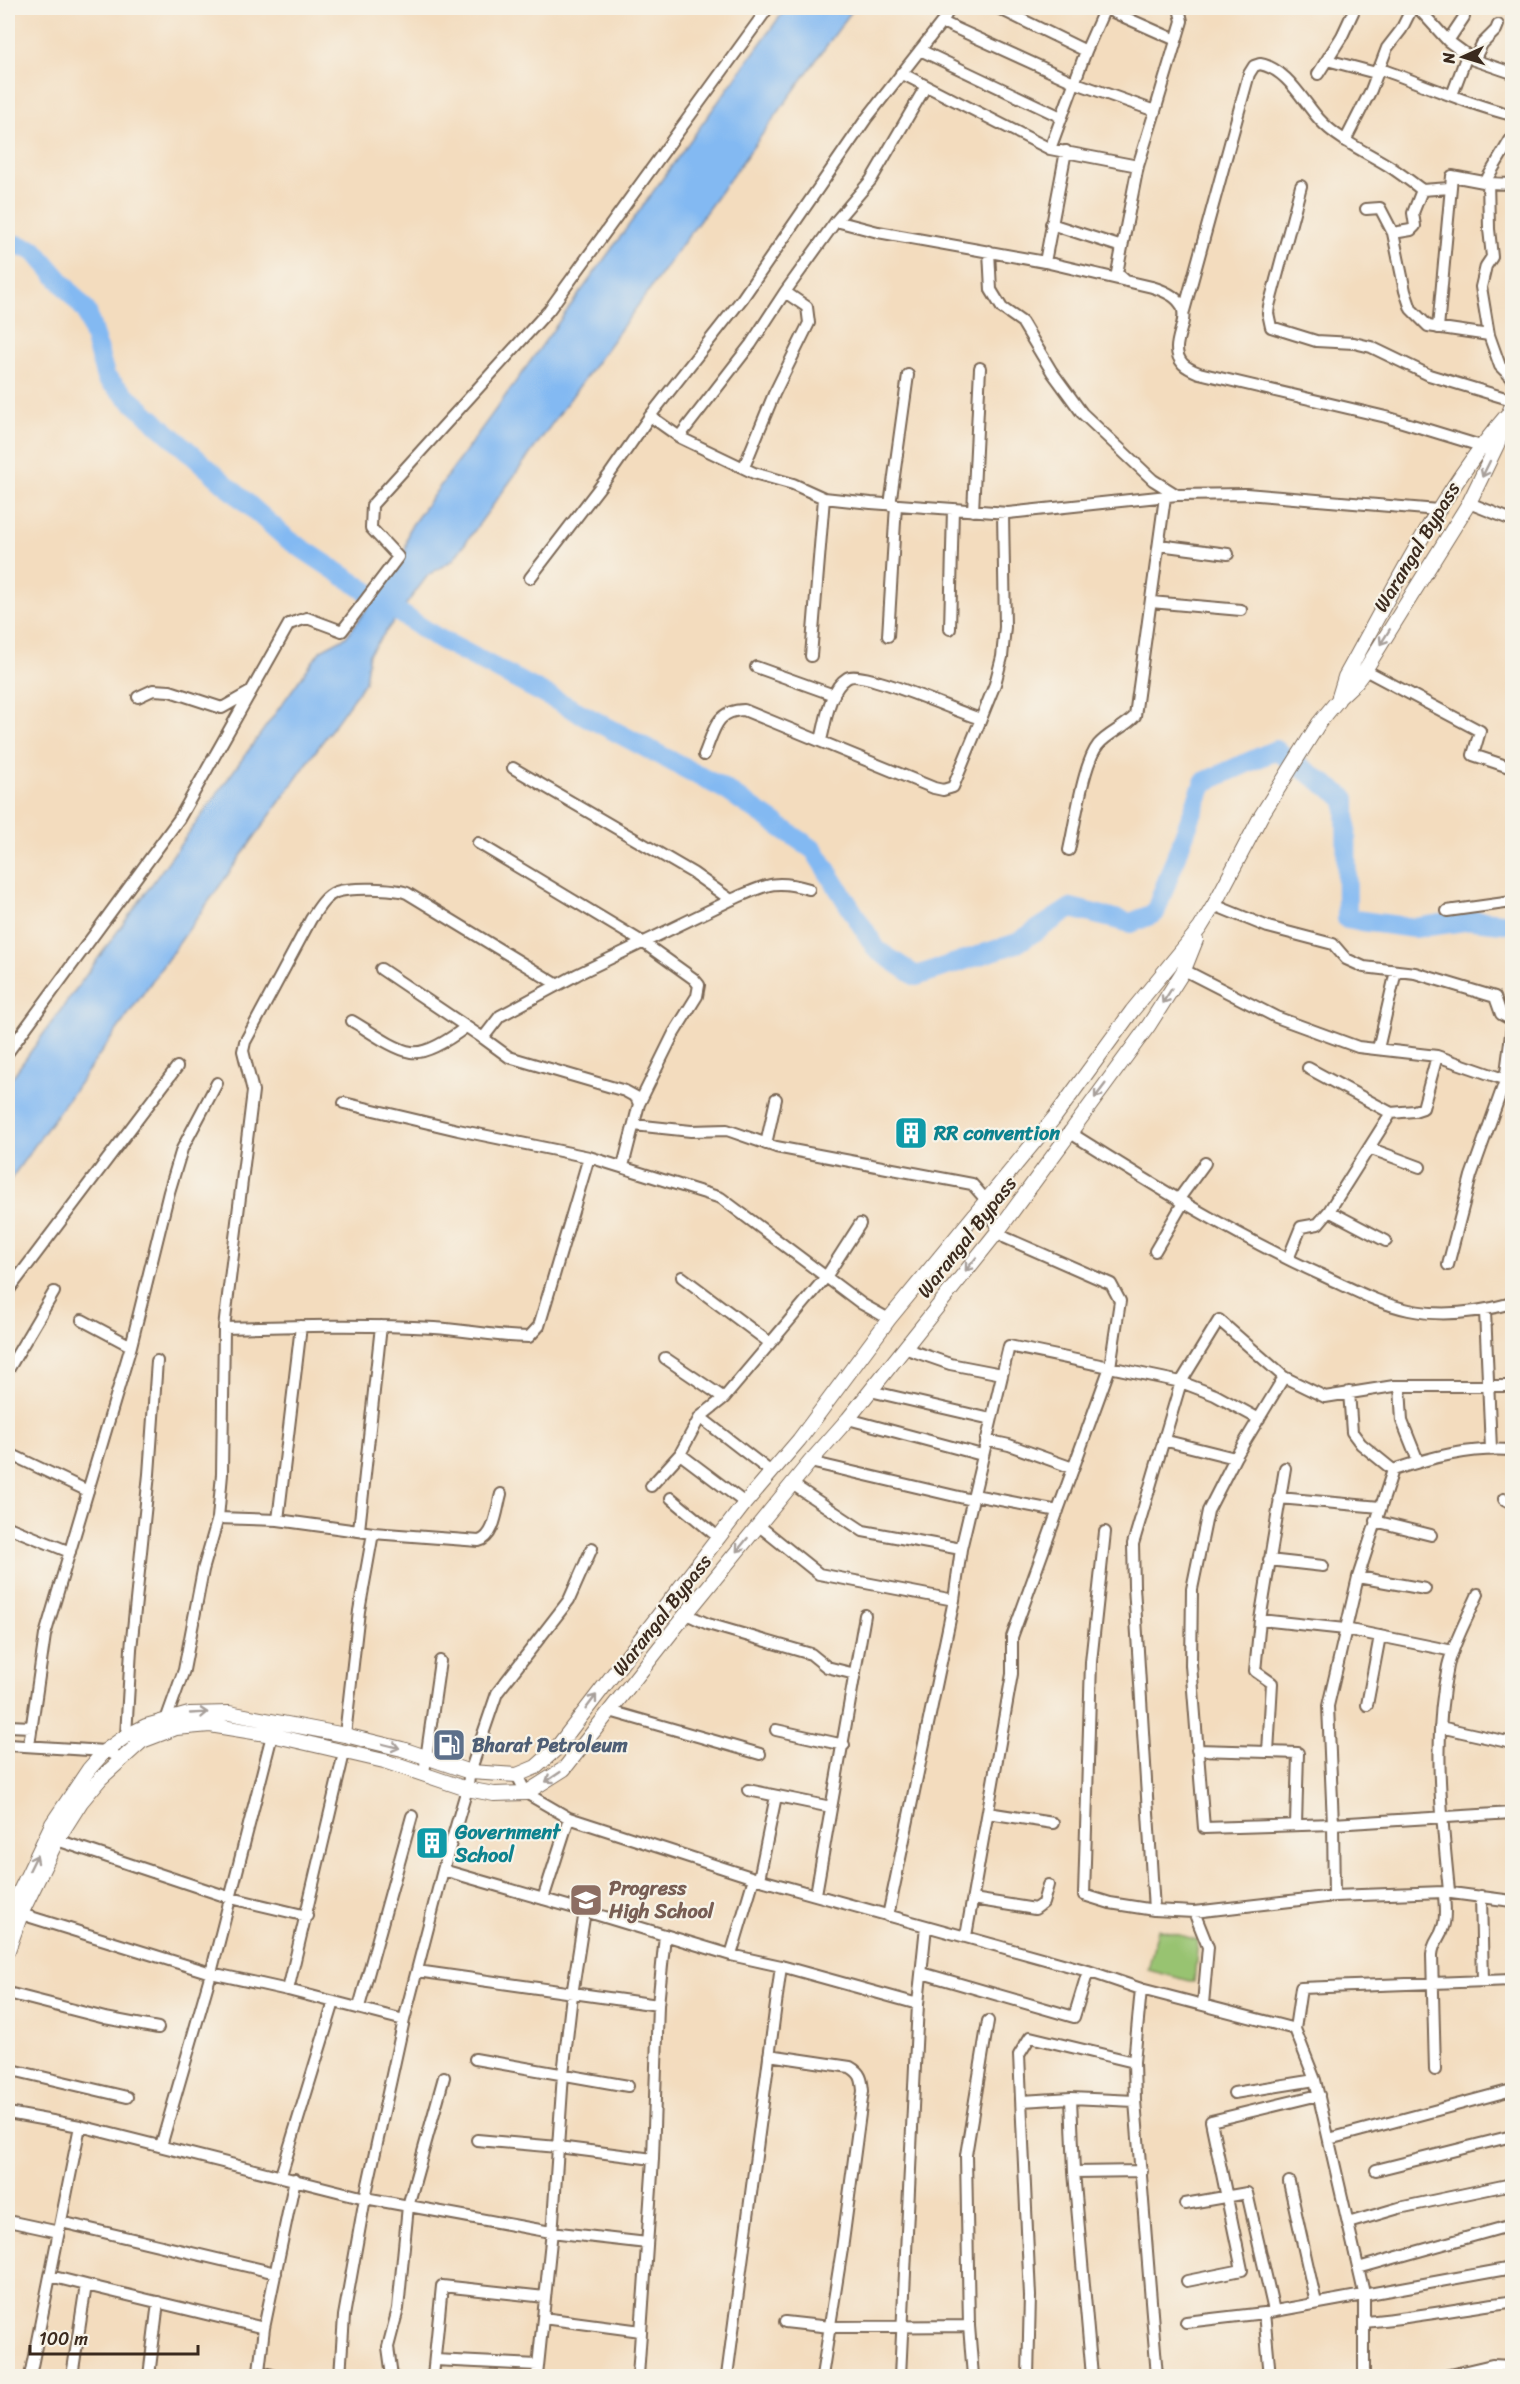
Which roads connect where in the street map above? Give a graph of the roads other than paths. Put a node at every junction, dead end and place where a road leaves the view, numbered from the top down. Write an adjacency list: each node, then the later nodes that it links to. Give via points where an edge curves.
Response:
1 (768, 8): 79 (street, via 549,310 372,505 371,528 398,557 342,631 307,618 288,624)
2 (950, 8): 10 (street)
3 (998, 8): 15 (street)
4 (1104, 8): 12 (street); 15 (street)
5 (1179, 8): 12 (street, via 1182,21)
6 (1355, 8): 17 (street)
7 (1412, 8): 18 (street)
8 (1418, 8): 13 (street)
9 (1464, 17): 13 (street)
10 (942, 22): 14 (street); 22 (street)
11 (1498, 25): 16 (street)
12 (1176, 40): 25 (street)
13 (1448, 41): 16 (street)
14 (920, 50): 19 (street); 27 (street)
15 (1086, 51): 22 (street)
16 (1470, 57): 20 (street); 24 (street)
17 (1327, 60): 18 (street); 21 (street)
18 (1377, 71): 24 (street); 29 (street)
19 (901, 73): 23 (street); 55 (street, via 742,299)
20 (1512, 73)
21 (1318, 74)
22 (1076, 83): 25 (street); 27 (street)
23 (926, 86): 30 (street); 39 (street, via 871,180)
24 (1452, 95): 26 (street, via 1478,107)
25 (1155, 111): 32 (street)
26 (1512, 115)
27 (1061, 117): 30 (street)
28 (1512, 137): 33 (street, via 1488,177)
29 (1345, 141): 37 (street); 47 (street, via 1319,119 1274,68 1254,66)
30 (1050, 149): 31 (street)
31 (1066, 151): 32 (street); 40 (street)
32 (1138, 166): 42 (street)
33 (1489, 183): 34 (street); 36 (street, via 1452,176); 49 (street, via 1492,257 1481,287)
34 (1512, 184)
35 (1301, 186): 53 (street, via 1269,306 1271,327 1310,340 1371,347 1430,375)
36 (1450, 188): 37 (street); 48 (street)
37 (1422, 190): 41 (street, via 1413,213 1414,226)
38 (1366, 209): 41 (street, via 1380,208)
39 (836, 221): 43 (street); 46 (street)
40 (1051, 224): 42 (street); 44 (street)
41 (1393, 233): 48 (street, via 1411,309 1428,326)
42 (1122, 247): 45 (street, via 1117,273)
43 (989, 251): 44 (street); 59 (street, via 991,290 1002,308 1022,322 1082,413 1153,480)
44 (1045, 262): 45 (street)
45 (1126, 281): 47 (street, via 1168,292 1177,298)
46 (785, 292): 56 (street, via 751,344); 58 (street, via 807,307 808,323)
47 (1184, 311): 57 (street, via 1178,349 1181,362 1199,373 1386,417)
48 (1438, 328): 49 (street)
49 (1489, 335): 52 (street, via 1500,366)
50 (980, 368): 66 (street)
51 (908, 375): 63 (street)
52 (1512, 378)
53 (1512, 400)
54 (1510, 410): 57 (main road); 62 (main road, Warangal Bypass, one-way to 62)
55 (650, 416): 56 (street); 71 (street)
56 (679, 437): 58 (street)
57 (1481, 446): 65 (main road)
58 (744, 467): 61 (street)
59 (1177, 495): 60 (street); 65 (street, via 1246,494)
60 (1165, 497): 67 (street); 69 (street)
61 (824, 498): 63 (street); 76 (street)
62 (1468, 503): 68 (street); 78 (main road, Warangal Bypass, one-way to 78)
63 (893, 505): 64 (street); 75 (street)
64 (953, 509): 66 (street); 74 (street)
65 (1438, 510): 82 (main road, via 1345,677)
66 (973, 511): 67 (street)
67 (1003, 513): 83 (street, via 1002,657)
68 (1512, 520)
69 (1159, 545): 70 (street); 72 (street)
70 (1228, 554)
71 (530, 578)
72 (1151, 602): 73 (street); 89 (street, via 1135,716 1096,748)
73 (1241, 610)
74 (950, 629)
75 (888, 636)
76 (811, 656)
77 (756, 667): 80 (street)
78 (1365, 670): 82 (main road, Warangal Bypass); 87 (street, via 1480,731 1473,755)
79 (250, 692): 81 (street, via 222,708 170,691 153,690); 107 (street, via 179,819)
80 (834, 695): 83 (street, via 844,679 858,675); 84 (street)
81 (138, 697)
82 (1338, 700): 93 (main road, Warangal Bypass, via 1319,723 1261,816)
83 (981, 720): 84 (street, via 953,787 948,790 934,788)
84 (821, 740): 85 (street, via 744,710 733,710 719,719)
85 (704, 755)
86 (513, 768): 91 (street, via 693,873)
87 (1512, 768)
88 (478, 843): 96 (street)
89 (1069, 850)
90 (809, 889): 91 (street, via 788,882 769,884)
91 (731, 900): 96 (street)
92 (1512, 902): 94 (street)
93 (1214, 905): 95 (main road); 99 (street, via 1268,927 1333,944 1346,959 1364,967)
94 (1448, 911)
95 (1200, 928): 98 (main road, Warangal Bypass); 125 (main road)
96 (644, 944): 100 (street); 115 (street, via 694,979 699,991)
97 (381, 969): 104 (street)
98 (1184, 970): 106 (street, via 1276,1017 1358,1047); 118 (main road, Warangal Bypass, one-way to 118, via 1136,1044)
99 (1396, 971): 101 (street, via 1495,997 1501,1014); 106 (street)
100 (558, 985): 105 (street, via 500,1016); 144 (street, via 396,889 337,891 323,900 245,1042 243,1051 254,1091)
101 (1512, 1020)
102 (352, 1021): 104 (street, via 414,1053 451,1038)
103 (1512, 1026): 111 (street)
104 (466, 1027): 105 (street)
105 (483, 1038): 115 (street, via 509,1057 625,1091 636,1097)
106 (1378, 1049): 108 (street)
107 (8, 1052)
108 (1437, 1056): 111 (street); 116 (street, via 1423,1108)
109 (177, 1067): 136 (street)
110 (1308, 1068): 116 (street)
111 (1509, 1081): 133 (street, via 1470,1176)
112 (217, 1083): 146 (street, via 182,1149)
113 (776, 1099): 119 (street)
114 (344, 1103): 121 (street)
115 (639, 1104): 117 (street)
116 (1391, 1113): 120 (street)
117 (634, 1125): 119 (street, via 727,1130); 123 (street)
118 (1069, 1132): 126 (street); 129 (main road, Warangal Bypass)
119 (766, 1144): 125 (street, via 972,1185)
120 (1369, 1148): 124 (street); 127 (street)
121 (589, 1156): 123 (street); 143 (street, via 539,1326 529,1337)
122 (1205, 1163): 126 (street)
123 (623, 1166): 135 (street, via 721,1198)
124 (1420, 1167)
125 (986, 1200): 129 (street); 140 (main road)
126 (1180, 1202): 131 (street); 132 (street)
127 (1329, 1211): 130 (street); 132 (street, via 1318,1224 1301,1227)
128 (860, 1224): 135 (street)
129 (1006, 1237): 147 (main road, Warangal Bypass, one-way to 147); 150 (street, via 1111,1284 1120,1301)
130 (1386, 1240)
131 (1155, 1251)
132 (1288, 1259): 139 (street, via 1386,1304 1411,1311)
133 (1448, 1265)
134 (682, 1276): 145 (street)
135 (826, 1276): 140 (street); 145 (street)
136 (8, 1291)
137 (54, 1292): 151 (street)
138 (1512, 1303): 139 (street)
139 (1485, 1311): 156 (street)
140 (889, 1319): 178 (main road, via 800,1440)
141 (82, 1320): 146 (street)
142 (301, 1326): 143 (street); 144 (street); 190 (street)
143 (381, 1326): 194 (street)
144 (224, 1328): 189 (street)
145 (770, 1343): 160 (street)
146 (131, 1346): 181 (street)
147 (904, 1348): 152 (street, via 950,1364); 158 (main road, Warangal Bypass)
148 (665, 1358): 160 (street)
149 (157, 1361): 225 (street)
150 (1110, 1366): 152 (street, via 1009,1346); 154 (street); 175 (street)
151 (8, 1370)
152 (1002, 1374): 163 (street)
153 (1284, 1377): 154 (street, via 1220,1320); 159 (street, via 1325,1397); 164 (street)
154 (1181, 1382): 164 (street); 166 (street)
155 (1400, 1386): 156 (street); 159 (street); 173 (street, via 1402,1421)
156 (1489, 1386): 157 (street); 167 (street)
157 (1512, 1386)
158 (870, 1391): 162 (main road, Warangal Bypass); 163 (street)
159 (1349, 1392): 177 (street, via 1352,1432)
160 (724, 1398): 161 (street)
161 (700, 1417): 170 (street); 178 (street)
162 (848, 1419): 171 (street); 174 (main road, Warangal Bypass)
163 (992, 1419): 165 (street)
164 (1259, 1419): 172 (street)
165 (986, 1440): 171 (street); 175 (street)
166 (1163, 1440): 172 (street); 267 (street, via 1133,1544)
167 (1491, 1449): 168 (street); 173 (street)
168 (1512, 1450)
169 (8, 1453): 181 (street)
170 (680, 1454): 180 (street); 186 (street)
171 (982, 1455): 184 (street)
172 (1235, 1458): 230 (street, via 1208,1511 1192,1589 1191,1665)
173 (1418, 1461): 177 (street)
174 (810, 1462): 179 (main road, Warangal Bypass); 184 (street)
175 (1073, 1468): 188 (street)
176 (1285, 1468): 185 (street)
177 (1393, 1470): 187 (street)
178 (771, 1472): 186 (main road)
179 (792, 1484): 192 (main road, Warangal Bypass); 200 (street, via 862,1531)
180 (651, 1486)
181 (88, 1491): 201 (street)
182 (501, 1494): 196 (street, via 490,1533 484,1540)
183 (671, 1498): 198 (street)
184 (973, 1498): 188 (street); 200 (street)
185 (1279, 1498): 187 (street); 202 (street)
186 (745, 1503): 198 (main road)
187 (1380, 1507): 191 (street)
188 (1058, 1510): 247 (street, via 1012,1637 1012,1674)
189 (218, 1518): 190 (street); 218 (street, via 203,1570 184,1670)
190 (278, 1520): 194 (street)
191 (1375, 1521): 197 (street); 204 (street)
192 (758, 1525): 207 (street, via 819,1574); 208 (main road, Warangal Bypass, one-way to 208)
193 (8, 1527): 201 (street)
194 (359, 1530): 196 (street)
195 (1105, 1532): 267 (street, via 1091,1662 1084,1895)
196 (373, 1533): 224 (street, via 359,1611)
197 (1431, 1535)
198 (719, 1538): 241 (main road, one-way to 198, via 536,1767 555,1750)
199 (592, 1548): 238 (street, via 569,1600 497,1693)
200 (961, 1549): 207 (street)
201 (70, 1552): 220 (street, via 45,1635)
202 (1269, 1560): 203 (street); 210 (street)
203 (1323, 1566)
204 (1358, 1577): 205 (street); 211 (street)
205 (1425, 1589)
206 (1478, 1594): 213 (street)
207 (954, 1600): 272 (street)
208 (686, 1614): 215 (street, via 811,1654 827,1667); 217 (main road, Warangal Bypass)
209 (865, 1615): 215 (street)
210 (1260, 1620): 211 (street); 233 (street, via 1254,1671 1272,1683)
211 (1345, 1629): 212 (street); 253 (street, via 1328,1706)
212 (1380, 1636): 213 (street); 216 (street)
213 (1453, 1651): 221 (street)
214 (440, 1661): 236 (street)
215 (855, 1674): 229 (street)
216 (1367, 1706)
217 (610, 1712): 235 (street); 244 (main road, Warangal Bypass, one-way to 244, via 564,1769)
218 (166, 1720): 224 (main road, one-way to 224, via 189,1714 230,1713); 225 (main road)
219 (8, 1726): 220 (street)
220 (32, 1727): 228 (street)
221 (1440, 1727): 226 (street); 250 (street)
222 (776, 1730): 229 (street)
223 (272, 1735): 234 (main road); 237 (main road, via 210,1725 176,1728 142,1741); 263 (street)
224 (345, 1735): 236 (main road, one-way to 236)
225 (126, 1736): 232 (main road)
226 (1512, 1743)
227 (8, 1745): 228 (street)
228 (29, 1745): 232 (street)
229 (844, 1745): 246 (street)
230 (1197, 1749): 233 (street); 254 (street, via 1204,1828)
231 (8, 1751): 239 (street, via 81,1755)
232 (105, 1751): 237 (street); 239 (main road)
233 (1268, 1752): 254 (street, via 1298,1753)
234 (344, 1753): 240 (main road); 271 (street)
235 (760, 1754)
236 (426, 1756): 238 (main road); 240 (street)
237 (122, 1758): 239 (main road)
238 (470, 1772): 241 (main road); 242 (street)
239 (95, 1773): 255 (main road); 269 (main road, one-way to 239, via 52,1824)
240 (424, 1773): 242 (main road)
241 (517, 1775): 244 (street)
242 (467, 1790): 244 (main road); 256 (street)
243 (748, 1790): 245 (street)
244 (526, 1793): 251 (street)
245 (776, 1796): 246 (street); 257 (street)
246 (831, 1807): 260 (street)
247 (988, 1813): 252 (street); 265 (street)
248 (1512, 1813): 250 (street)
249 (412, 1816): 294 (street)
250 (1442, 1817): 253 (street); 259 (street)
251 (569, 1818): 257 (street); 264 (street)
252 (1053, 1823)
253 (1333, 1824): 254 (street); 261 (street)
254 (1296, 1825)
255 (57, 1840): 263 (street); 269 (main road)
256 (443, 1870): 264 (street); 279 (street)
257 (757, 1879): 260 (street); 277 (street)
258 (1048, 1885): 265 (street, via 1043,1903 1035,1909)
259 (1446, 1891): 261 (street); 262 (street); 285 (street, via 1444,1923 1432,1947)
260 (816, 1894): 272 (street)
261 (1334, 1896): 270 (street)
262 (1481, 1896): 266 (street); 284 (street)
263 (231, 1898): 271 (street); 281 (street)
264 (543, 1899): 268 (street)
265 (973, 1899): 275 (street)
266 (1512, 1901)
267 (1154, 1910): 270 (street)
268 (585, 1911): 274 (street); 289 (street)
269 (11, 1912): 276 (main road); 281 (street)
270 (1194, 1912): 292 (street, via 1208,1947)
271 (307, 1916): 287 (street)
272 (888, 1916): 273 (street)
273 (926, 1926): 275 (street); 282 (street)
274 (665, 1935): 277 (street); 293 (street)
275 (966, 1936): 280 (street)
276 (8, 1950)
277 (731, 1955): 278 (street)
278 (781, 1966): 291 (street); 299 (street)
279 (417, 1971): 289 (street); 295 (street)
280 (1088, 1971): 282 (street, via 1074,2017); 286 (street)
281 (212, 1973): 287 (street); 320 (street)
282 (922, 1973): 291 (street)
283 (1512, 1980): 284 (street)
284 (1483, 1981): 285 (street)
285 (1432, 1983): 298 (street, via 1301,1988); 303 (street)
286 (1141, 1989): 292 (street); 301 (street)
287 (288, 1990): 290 (street)
288 (8, 1994): 297 (street)
289 (572, 1995): 293 (street); 304 (street)
290 (334, 2002): 294 (street); 326 (street)
291 (918, 2004): 359 (street)
292 (1203, 2004): 298 (street)
293 (658, 2005): 322 (street)
294 (359, 2007): 295 (street)
295 (404, 2019): 331 (street)
296 (988, 2021): 356 (street, via 966,2155)
297 (158, 2028)
298 (1295, 2029): 306 (street)
299 (769, 2055): 357 (street, via 850,2067 862,2079); 372 (street)
300 (475, 2059): 304 (street)
301 (1134, 2062): 313 (street, via 1030,2037 1019,2055); 314 (street)
302 (8, 2069): 311 (street)
303 (1435, 2070)
304 (563, 2074): 307 (street); 321 (street)
305 (444, 2077): 333 (street)
306 (1315, 2080): 309 (street); 310 (street)
307 (628, 2086)
308 (1512, 2090): 318 (street)
309 (1233, 2093)
310 (1318, 2095): 318 (street); 330 (street, via 1210,2121)
311 (127, 2097)
312 (1071, 2098): 313 (street); 314 (street); 325 (street)
313 (1022, 2100): 376 (street, via 1030,2296)
314 (1135, 2101): 324 (street)
315 (8, 2113): 316 (street)
316 (80, 2126): 320 (street); 337 (street)
317 (1512, 2136): 323 (street)
318 (1329, 2139): 335 (street)
319 (477, 2140): 321 (street)
320 (161, 2146): 326 (street)
321 (558, 2147): 322 (street); 338 (street)
322 (653, 2159): 339 (street)
323 (1376, 2170)
324 (1142, 2171): 325 (street); 378 (street)
325 (1074, 2172): 377 (street)
326 (281, 2175): 327 (street)
327 (295, 2179): 331 (street); 342 (street)
328 (1288, 2182): 350 (street)
329 (1512, 2184): 335 (street)
330 (1227, 2197): 332 (street); 344 (street, via 1242,2270); 351 (street, via 1247,2193)
331 (365, 2198): 333 (street); 368 (street, via 344,2316)
332 (1185, 2204)
333 (408, 2206): 338 (street); 369 (street, via 398,2309 388,2347)
334 (8, 2221): 337 (street)
335 (1348, 2223): 340 (street)
336 (1512, 2225): 340 (street)
337 (60, 2227): 342 (street); 343 (street)
338 (552, 2232): 339 (street); 347 (street)
339 (647, 2243): 360 (street)
340 (1358, 2268): 346 (street)
341 (1512, 2268): 346 (street)
342 (276, 2273): 358 (street)
343 (50, 2276): 345 (street); 364 (street)
344 (1187, 2281)
345 (86, 2285): 348 (street); 365 (street)
346 (1364, 2295): 350 (street); 355 (street)
347 (545, 2297): 352 (street); 361 (street, via 442,2286)
348 (158, 2302): 358 (street); 366 (street)
349 (1509, 2302): 355 (street)
350 (1316, 2304): 351 (street)
351 (1269, 2312): 354 (street); 379 (street)
352 (543, 2318): 360 (street); 363 (street)
353 (784, 2322): 357 (street)
354 (1186, 2322)
355 (1364, 2322): 380 (street)
356 (969, 2326): 359 (street); 375 (street)
357 (830, 2327): 359 (street); 373 (street)
358 (264, 2328): 367 (street, via 259,2371)
359 (902, 2328): 374 (street)
360 (641, 2331): 371 (street)
361 (435, 2361): 363 (street); 370 (street)
362 (1505, 2369): 381 (street, via 1492,2365)
363 (537, 2371)
364 (30, 2376)
365 (72, 2376)
366 (149, 2376)
367 (275, 2376)
368 (340, 2376)
369 (392, 2376)
370 (434, 2376)
371 (638, 2376)
372 (727, 2376)
373 (822, 2376)
374 (900, 2376)
375 (973, 2376)
376 (1028, 2376)
377 (1092, 2376)
378 (1157, 2376)
379 (1270, 2376)
380 (1364, 2376)
381 (1445, 2376)

